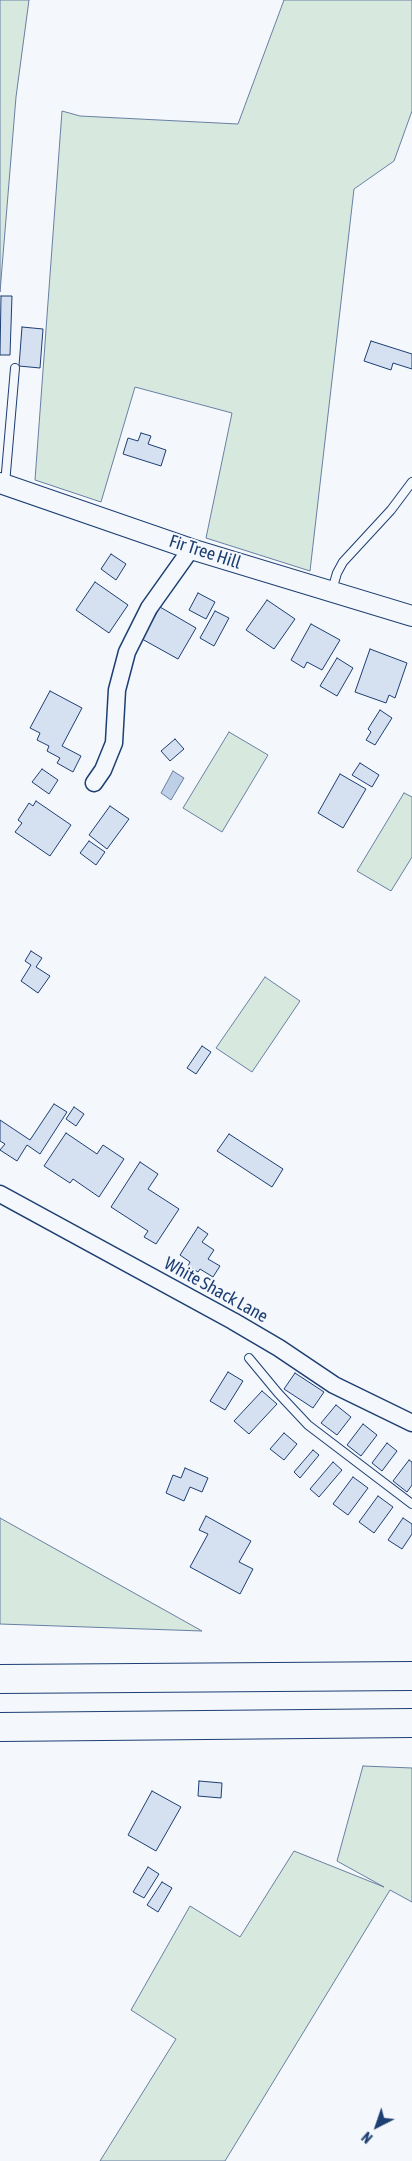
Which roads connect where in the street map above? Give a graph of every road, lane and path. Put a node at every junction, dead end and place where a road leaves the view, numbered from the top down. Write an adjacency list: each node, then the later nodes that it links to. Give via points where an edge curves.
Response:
1 (15, 368): 3 (lane)
2 (412, 482): 5 (lane, via 343,562)
3 (3, 484): 4 (street, Fir Tree Hill)
4 (191, 549): 5 (street, Fir Tree Hill); 7 (street, via 149,608 126,652 117,690 114,743)
5 (332, 592): 6 (street, Fir Tree Hill)
6 (412, 616)
7 (94, 784)
8 (0, 1194): 10 (street, White Shack Lane, via 240,1326 334,1385)
9 (249, 1358): 11 (lane, via 308,1425)
10 (412, 1422)
11 (412, 1504)
12 (412, 1676): 13 (highway)
13 (0, 1679)
14 (412, 1722): 15 (highway)
15 (0, 1727)

